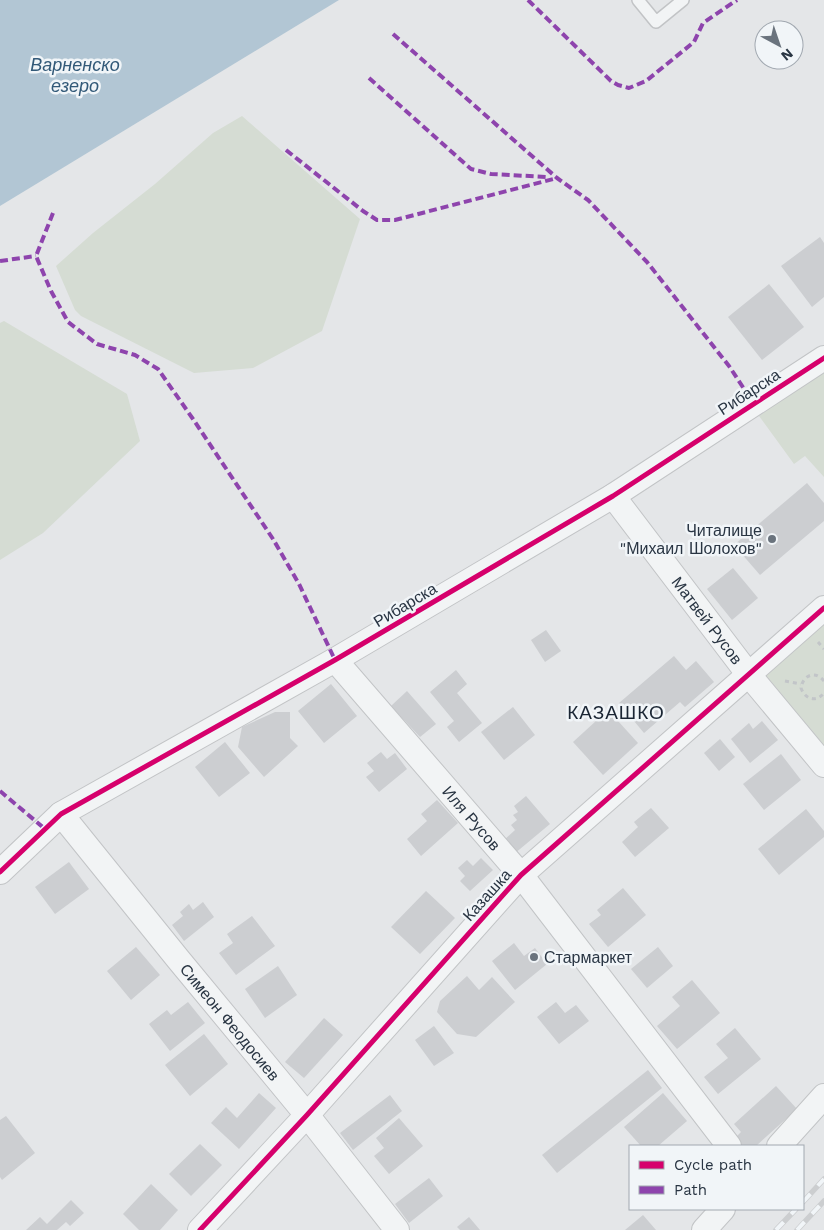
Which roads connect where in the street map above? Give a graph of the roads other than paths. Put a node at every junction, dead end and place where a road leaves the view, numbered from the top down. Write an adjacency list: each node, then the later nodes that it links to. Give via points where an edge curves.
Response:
1 (638, 0): 2 (lane, via 656,22)
2 (683, 0)
3 (824, 358): 4 (street, Рибарска)
4 (613, 496): 6 (street, Рибарска); 7 (street, Матвей Русов)
5 (824, 608): 7 (street, Казашка)
6 (336, 660): 9 (street, Рибарска); 11 (street, Иля Русов)
7 (749, 675): 8 (street, Матвей Русов); 11 (street, Казашка)
8 (824, 765)
9 (61, 814): 10 (street, Рибарска); 13 (street, Симеон Феодосиев)
10 (0, 872)
11 (521, 875): 13 (street, Казашка); 14 (street, Иля Русов)
12 (824, 1096): 15 (street)
13 (308, 1115): 17 (street, Казашка); 18 (street, Симеон Феодосиев)
14 (728, 1145)
15 (780, 1145)
16 (722, 1210): 19 (street)
17 (200, 1230)
18 (397, 1230)
19 (704, 1230)

